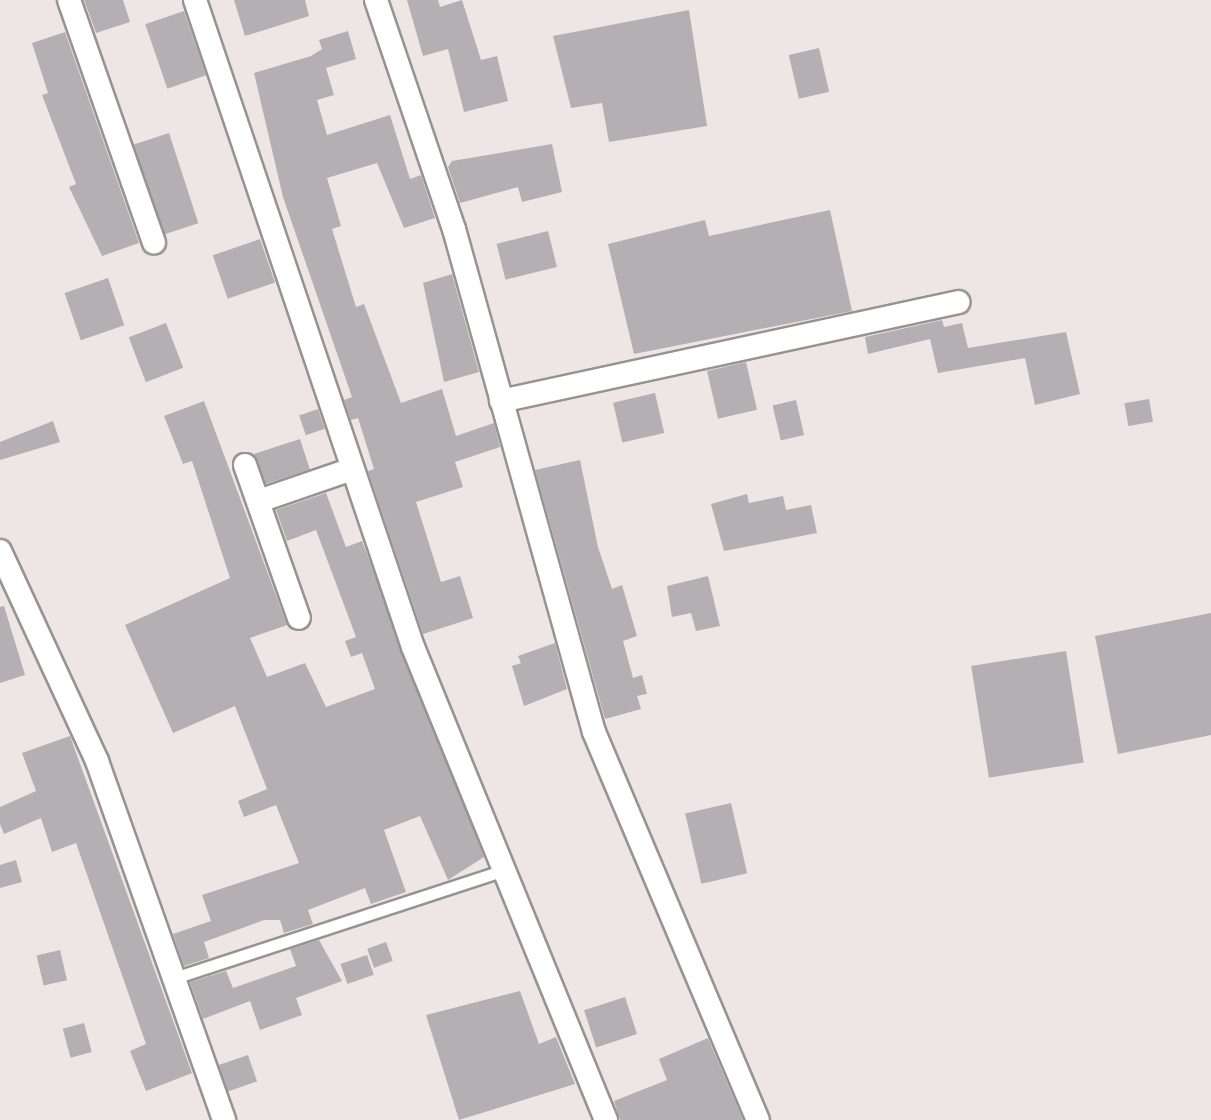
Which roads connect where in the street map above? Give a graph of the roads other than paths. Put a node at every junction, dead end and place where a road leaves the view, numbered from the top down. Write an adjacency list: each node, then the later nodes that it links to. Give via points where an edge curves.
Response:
1 (69, 0): 4 (street)
2 (195, 0): 8 (street)
3 (376, 0): 6 (street, via 454,229)
4 (154, 243)
5 (958, 302): 6 (street)
6 (501, 401): 16 (street, via 552,597 621,808)
7 (245, 465): 9 (street)
8 (349, 470): 9 (street); 12 (street)
9 (259, 501): 11 (street)
10 (0, 551): 13 (street, via 97,761)
11 (299, 618)
12 (499, 872): 13 (lane); 15 (street)
13 (174, 978): 14 (street)
14 (224, 1120)
15 (606, 1120)
16 (758, 1120)

